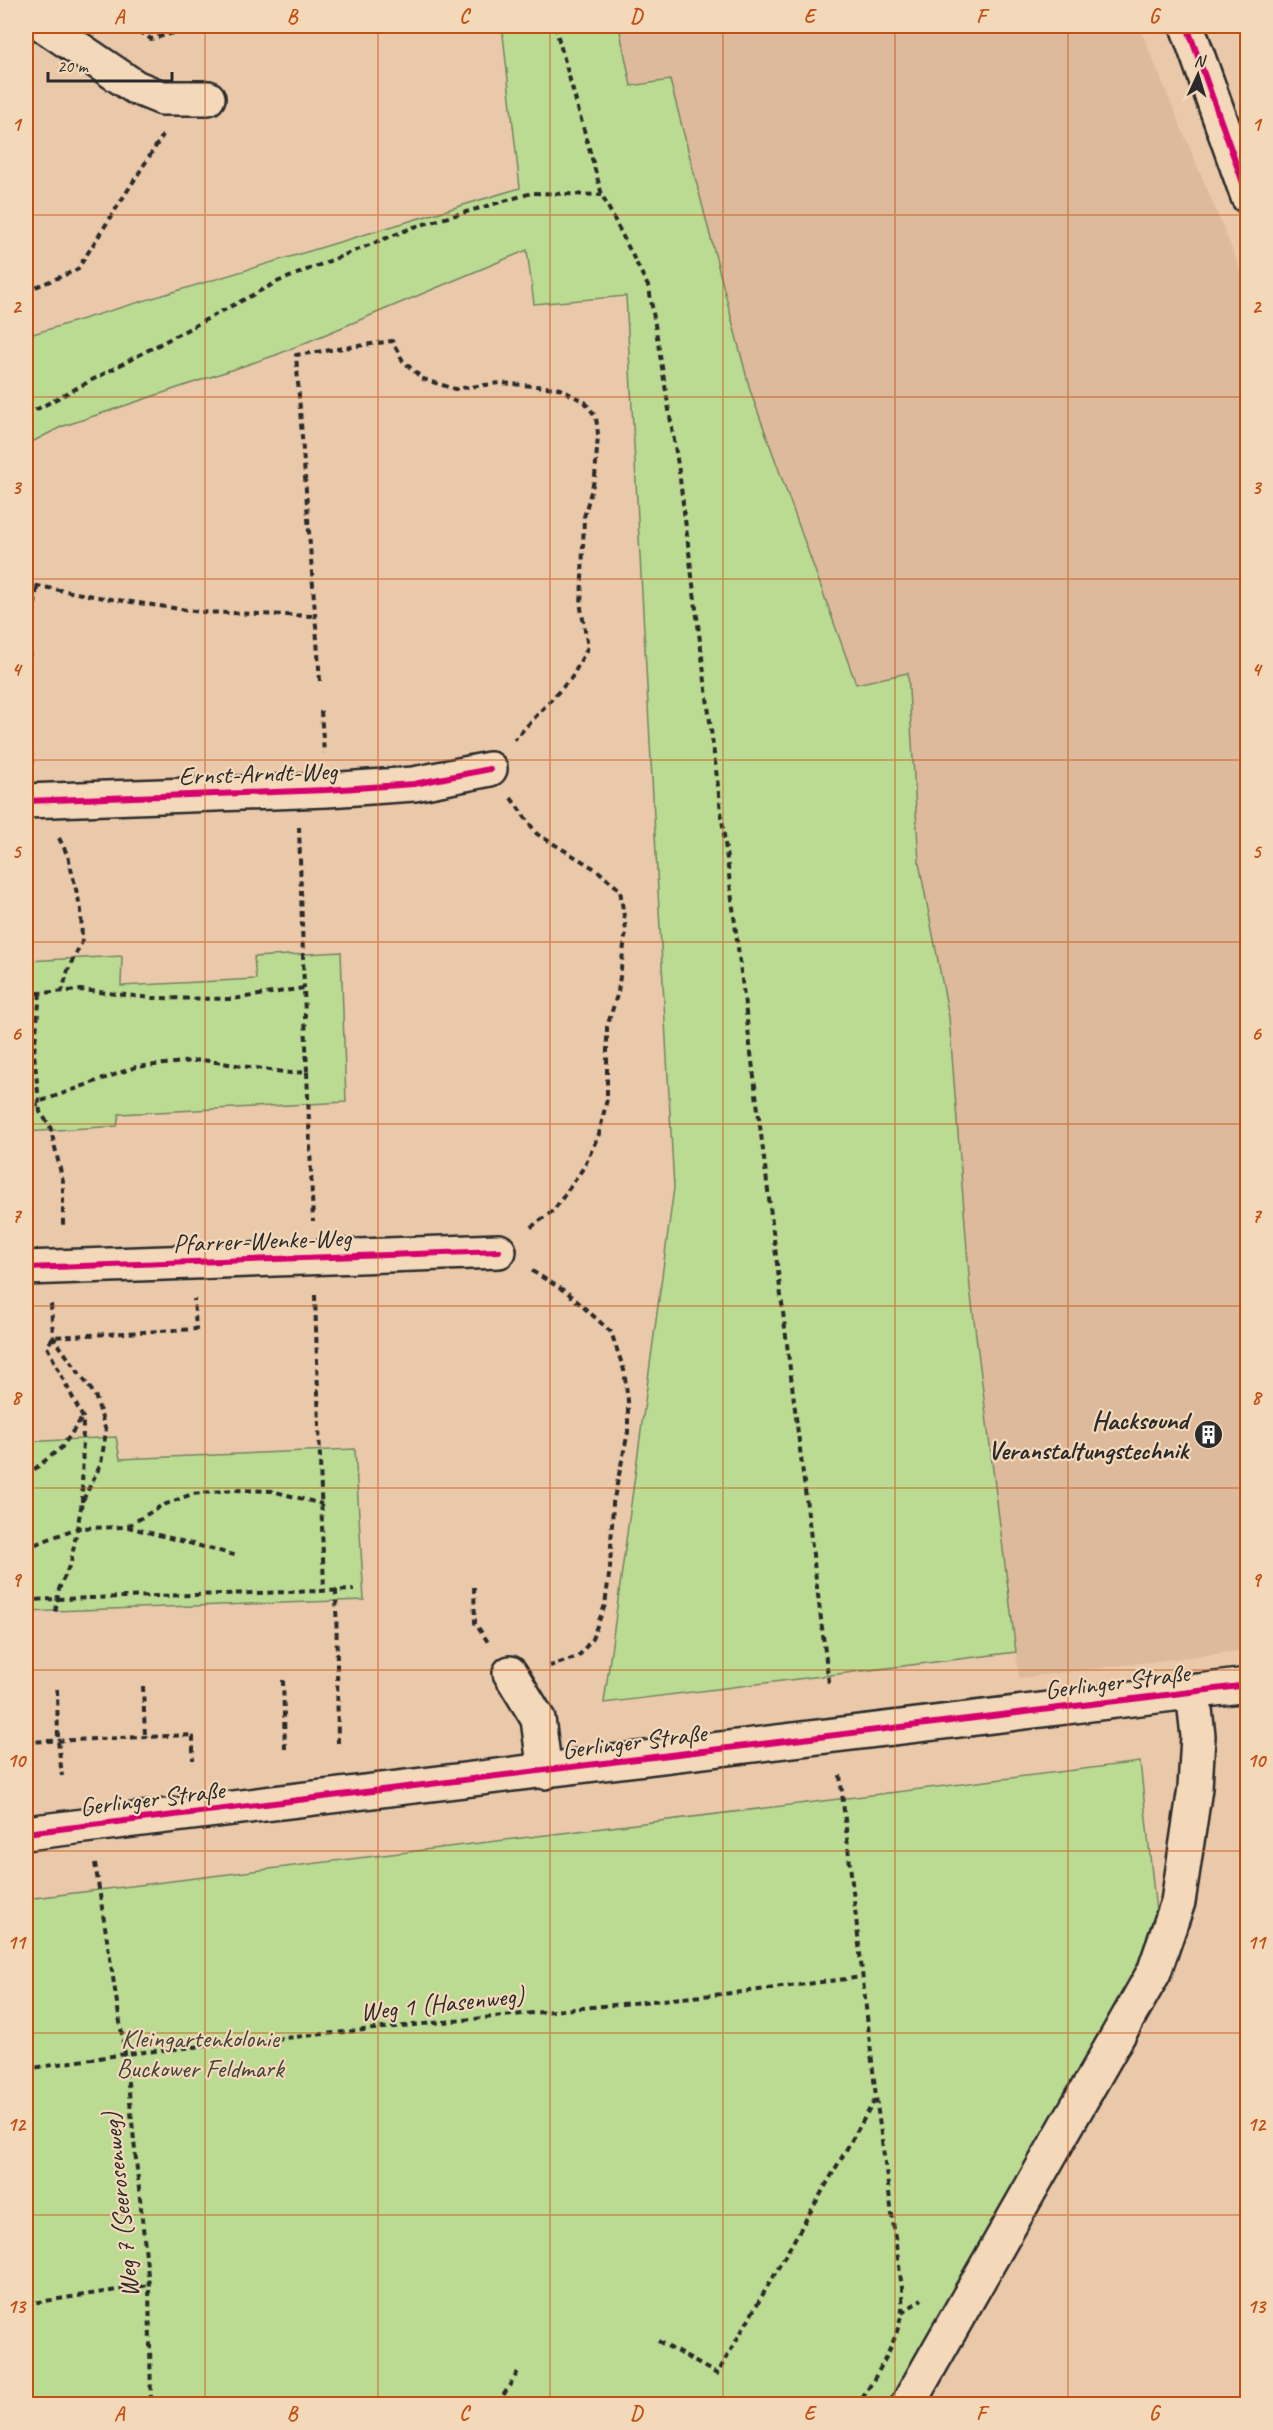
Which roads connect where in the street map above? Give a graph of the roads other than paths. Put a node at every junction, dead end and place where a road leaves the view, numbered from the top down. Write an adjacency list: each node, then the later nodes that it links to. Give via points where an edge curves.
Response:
1 (45, 26): 3 (street, via 135,87 162,98)
2 (1187, 26): 4 (street)
3 (197, 97)
4 (1248, 197)
5 (490, 769): 6 (street, Ernst-Arndt-Weg, via 414,784)
6 (33, 801)
7 (499, 1251): 8 (street, Pfarrer-Wenke-Weg)
8 (45, 1267)
9 (510, 1674): 12 (street, via 538,1719)
10 (1248, 1685): 11 (street, Gerlinger Straße)
11 (1194, 1691): 12 (street, Gerlinger Straße); 14 (street, via 1198,1736 1195,1788 1178,1902 1154,1972)
12 (545, 1772): 13 (street, Gerlinger Straße)
13 (26, 1833)
14 (908, 2404)

